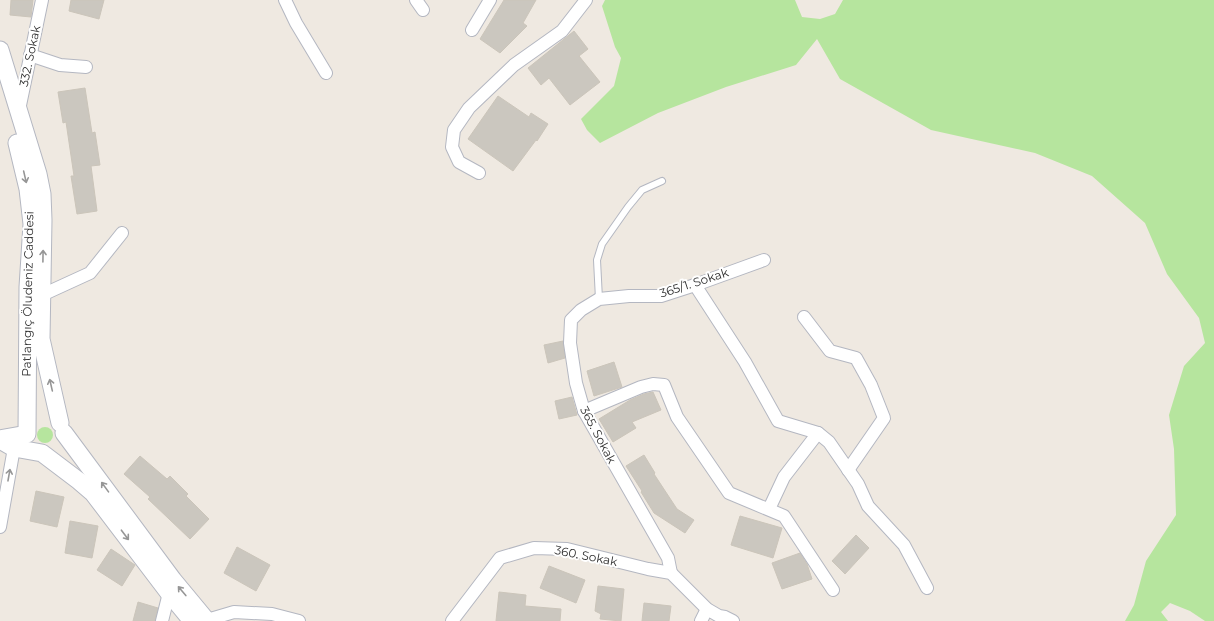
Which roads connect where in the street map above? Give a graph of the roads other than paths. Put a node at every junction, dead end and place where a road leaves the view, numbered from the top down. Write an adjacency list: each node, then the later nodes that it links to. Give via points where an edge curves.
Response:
1 (42, 0): 7 (street, 332. Sokak)
2 (286, 0): 9 (street, via 296,23)
3 (490, 0): 5 (street)
4 (586, 0): 12 (street, via 562,31 514,65 469,108 454,130 452,147 459,162)
5 (472, 30)
6 (0, 50): 11 (main road, Patlangıç Öludeniz Caddesi)
7 (30, 55): 8 (street, via 60,65); 11 (street, 332. Sokak)
8 (86, 67)
9 (326, 73)
10 (0, 85): 23 (main road, Patlangıç Öludeniz Caddesi, one-way to 23, via 18,144 32,224 28,287)
11 (19, 113): 17 (main road, Patlangıç Öludeniz Caddesi, one-way to 11, via 42,194)
12 (479, 173)
13 (662, 181): 18 (lane, via 642,190 602,244 597,260)
14 (122, 232): 17 (street, via 90,273)
15 (764, 260): 16 (street, 365/1. Sokak)
16 (695, 285): 18 (street, 365/1. Sokak, via 661,296); 22 (street, via 745,362 778,420)
17 (42, 296): 21 (main road, Patlangıç Öludeniz Caddesi, one-way to 17, via 42,339)
18 (599, 299): 20 (street, 365. Sokak, via 571,320 570,343 576,383)
19 (804, 317): 26 (street, via 830,351 856,358 872,385 884,418)
20 (584, 411): 27 (street, via 642,387 664,385 677,416 729,493); 29 (street, 365. Sokak, via 668,558)
21 (52, 423): 23 (main road, via 31,423); 25 (main road, via 61,444 58,448); 35 (main road, Patlangıç Öludeniz Caddesi, one-way to 21)
22 (818, 433): 26 (street, via 829,442); 27 (street, via 784,477)
23 (27, 434): 24 (main road); 25 (main road, via 31,446)
24 (5, 443): 25 (main road); 28 (street, one-way to 24)
25 (42, 453): 32 (main road, one-way to 32, via 93,493)
26 (848, 470): 30 (street, via 868,506 904,545)
27 (769, 509): 31 (street, via 784,516)
28 (0, 527)
29 (671, 573): 33 (street); 37 (street, 360. Sokak, via 567,549 534,548 500,558)
30 (927, 588)
31 (833, 590)
32 (169, 593): 34 (street); 35 (main road)
33 (707, 609): 38 (street); 39 (street)
34 (162, 621)
35 (202, 621): 36 (street, via 234,612 272,614)
36 (298, 621)
37 (452, 621)
38 (701, 621)
39 (733, 621)

